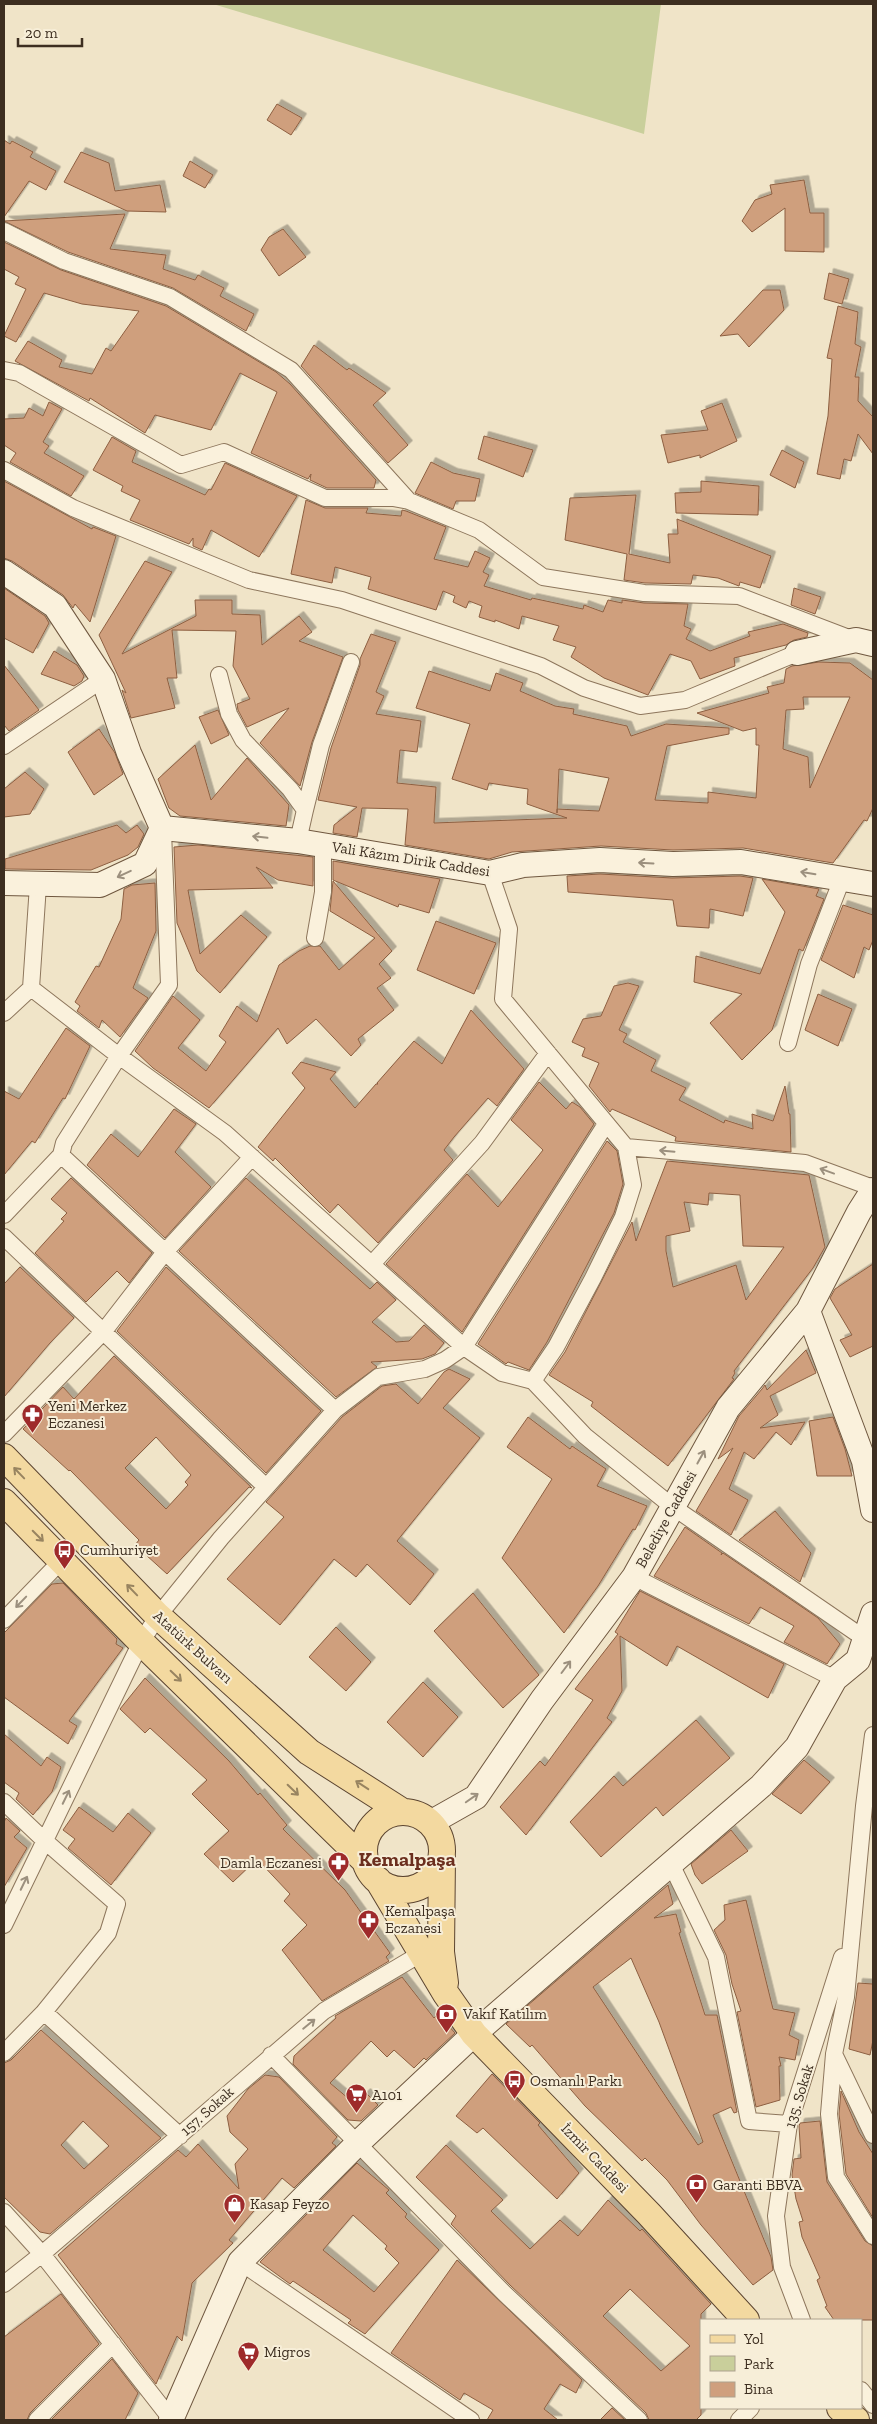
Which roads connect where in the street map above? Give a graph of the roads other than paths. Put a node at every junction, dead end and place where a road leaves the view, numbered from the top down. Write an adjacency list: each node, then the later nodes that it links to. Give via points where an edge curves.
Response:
1 (4, 232): 4 (street, via 64,261 170,297 291,370)
2 (4, 370): 4 (street, via 19,373 181,465 224,452 325,498)
3 (4, 470): 7 (street, via 73,508 249,580 342,600 541,666 584,688 640,706 685,700)
4 (409, 501): 6 (street, via 479,530 543,577 644,593 739,596)
5 (4, 572): 10 (main road, via 55,606)
6 (865, 642): 7 (main road)
7 (797, 654)
8 (351, 662): 12 (street, via 321,745)
9 (219, 674): 12 (street, via 230,714 244,740)
10 (104, 678): 11 (street); 13 (main road, via 130,753)
11 (4, 746)
12 (305, 810): 14 (street)
13 (162, 828): 14 (main road, Vali Kâzım Dirik Caddesi, one-way to 13); 20 (main road, one-way to 20, via 145,864 100,885); 26 (street, via 169,985)
14 (298, 841): 15 (main road, Vali Kâzım Dirik Caddesi)
15 (323, 845): 16 (main road, Vali Kâzım Dirik Caddesi); 21 (street, via 324,892)
16 (490, 874): 17 (main road, Vali Kâzım Dirik Caddesi, one-way to 16, via 741,862 673,864 600,860 523,866); 25 (street, via 509,929 503,999)
17 (842, 879): 19 (main road, Vali Kâzım Dirik Caddesi); 24 (street, via 809,964)
18 (4, 883): 20 (main road)
19 (873, 884)
20 (38, 885): 22 (street)
21 (316, 938)
22 (31, 988): 23 (street); 26 (street)
23 (4, 1013)
24 (788, 1043)
25 (548, 1053): 27 (street); 35 (street, via 482,1143)
26 (120, 1056): 29 (street, via 64,1143); 30 (street, via 225,1133)
27 (606, 1124): 28 (street); 38 (street)
28 (626, 1148): 31 (street, one-way to 28, via 805,1164); 39 (street, via 633,1185 623,1216 556,1347)
29 (61, 1155): 32 (street); 34 (street)
30 (252, 1157): 34 (street); 35 (street)
31 (873, 1189): 36 (main road, Belediye Caddesi)
32 (4, 1215)
33 (4, 1237): 37 (street)
34 (165, 1252): 37 (street); 40 (street)
35 (372, 1264): 38 (street)
36 (808, 1311): 45 (main road, Belediye Caddesi, one-way to 36, via 728,1408); 46 (main road, via 864,1461)
37 (104, 1330): 41 (street); 43 (street)
38 (464, 1347): 39 (street, via 502,1373); 40 (street, via 424,1369 378,1377)
39 (533, 1381): 45 (street, via 585,1436)
40 (334, 1410): 43 (street)
41 (4, 1434)
42 (4, 1457): 50 (main road, Atatürk Bulvarı, one-way to 42)
43 (266, 1487): 50 (street)
44 (4, 1502): 47 (main road, Atatürk Bulvarı, one-way to 47)
45 (673, 1507): 48 (main road, Belediye Caddesi); 52 (street)
46 (873, 1510)
47 (62, 1560): 51 (street, one-way to 51); 53 (main road, Atatürk Bulvarı)
48 (634, 1577): 54 (street); 59 (main road, Belediye Caddesi, one-way to 48, via 476,1797 542,1700)
49 (873, 1614): 52 (main road)
50 (158, 1616): 53 (street); 58 (main road, Atatürk Bulvarı, one-way to 50, via 309,1752)
51 (4, 1620)
52 (871, 1635): 54 (main road, via 858,1660)
53 (141, 1642): 60 (street, one-way to 53); 63 (main road, Atatürk Bulvarı, one-way to 63)
54 (834, 1680): 62 (main road, via 797,1747 761,1786)
55 (873, 1735): 56 (street)
56 (870, 1779): 64 (street)
57 (4, 1802): 60 (street)
58 (403, 1812): 59 (main road, via 413,1813); 63 (main road, via 386,1816 372,1827 365,1843)
59 (430, 1823): 61 (main road, via 436,1830)
60 (45, 1841): 65 (street, one-way to 60); 68 (street, via 117,1904 108,1933)
61 (442, 1849): 63 (main road, via 438,1868 426,1882 414,1888 389,1887); 67 (main road, via 440,1952)
62 (671, 1864): 69 (main road); 73 (street, via 716,1958 749,2120)
63 (372, 1870): 66 (main road, Atatürk Bulvarı)
64 (854, 1903): 71 (street, via 846,1997); 73 (street, 135. Sokak, via 843,1954)
65 (4, 1925)
66 (422, 1954): 67 (main road, Atatürk Bulvarı); 72 (street, 157. Sokak, one-way to 66, via 324,2012)
67 (446, 1994): 69 (main road, İzmir Caddesi)
68 (44, 2012): 70 (street); 75 (street)
69 (474, 2034): 76 (main road); 82 (main road, İzmir Caddesi, via 649,2214)
70 (4, 2053)
71 (834, 2054): 74 (street); 78 (street, via 829,2114 836,2177)
72 (271, 2055): 75 (street, 157. Sokak); 76 (street)
73 (789, 2124): 83 (street, 135. Sokak, via 776,2216 782,2267)
74 (873, 2135)
75 (180, 2136): 79 (street, 157. Sokak)
76 (359, 2142): 80 (main road); 92 (street, via 504,2293)
77 (4, 2212): 79 (street)
78 (873, 2236)
79 (42, 2254): 81 (street, 157. Sokak); 84 (street)
80 (240, 2262): 90 (main road); 91 (street)
81 (4, 2284)
82 (745, 2319)
83 (802, 2319)
84 (113, 2344): 89 (street); 90 (street)
85 (862, 2391): 86 (street)
86 (873, 2405)
87 (750, 2409): 93 (street)
88 (841, 2409): 94 (main road)
89 (37, 2420)
90 (171, 2420)
91 (471, 2420)
92 (639, 2420)
93 (739, 2420)
94 (856, 2420)

